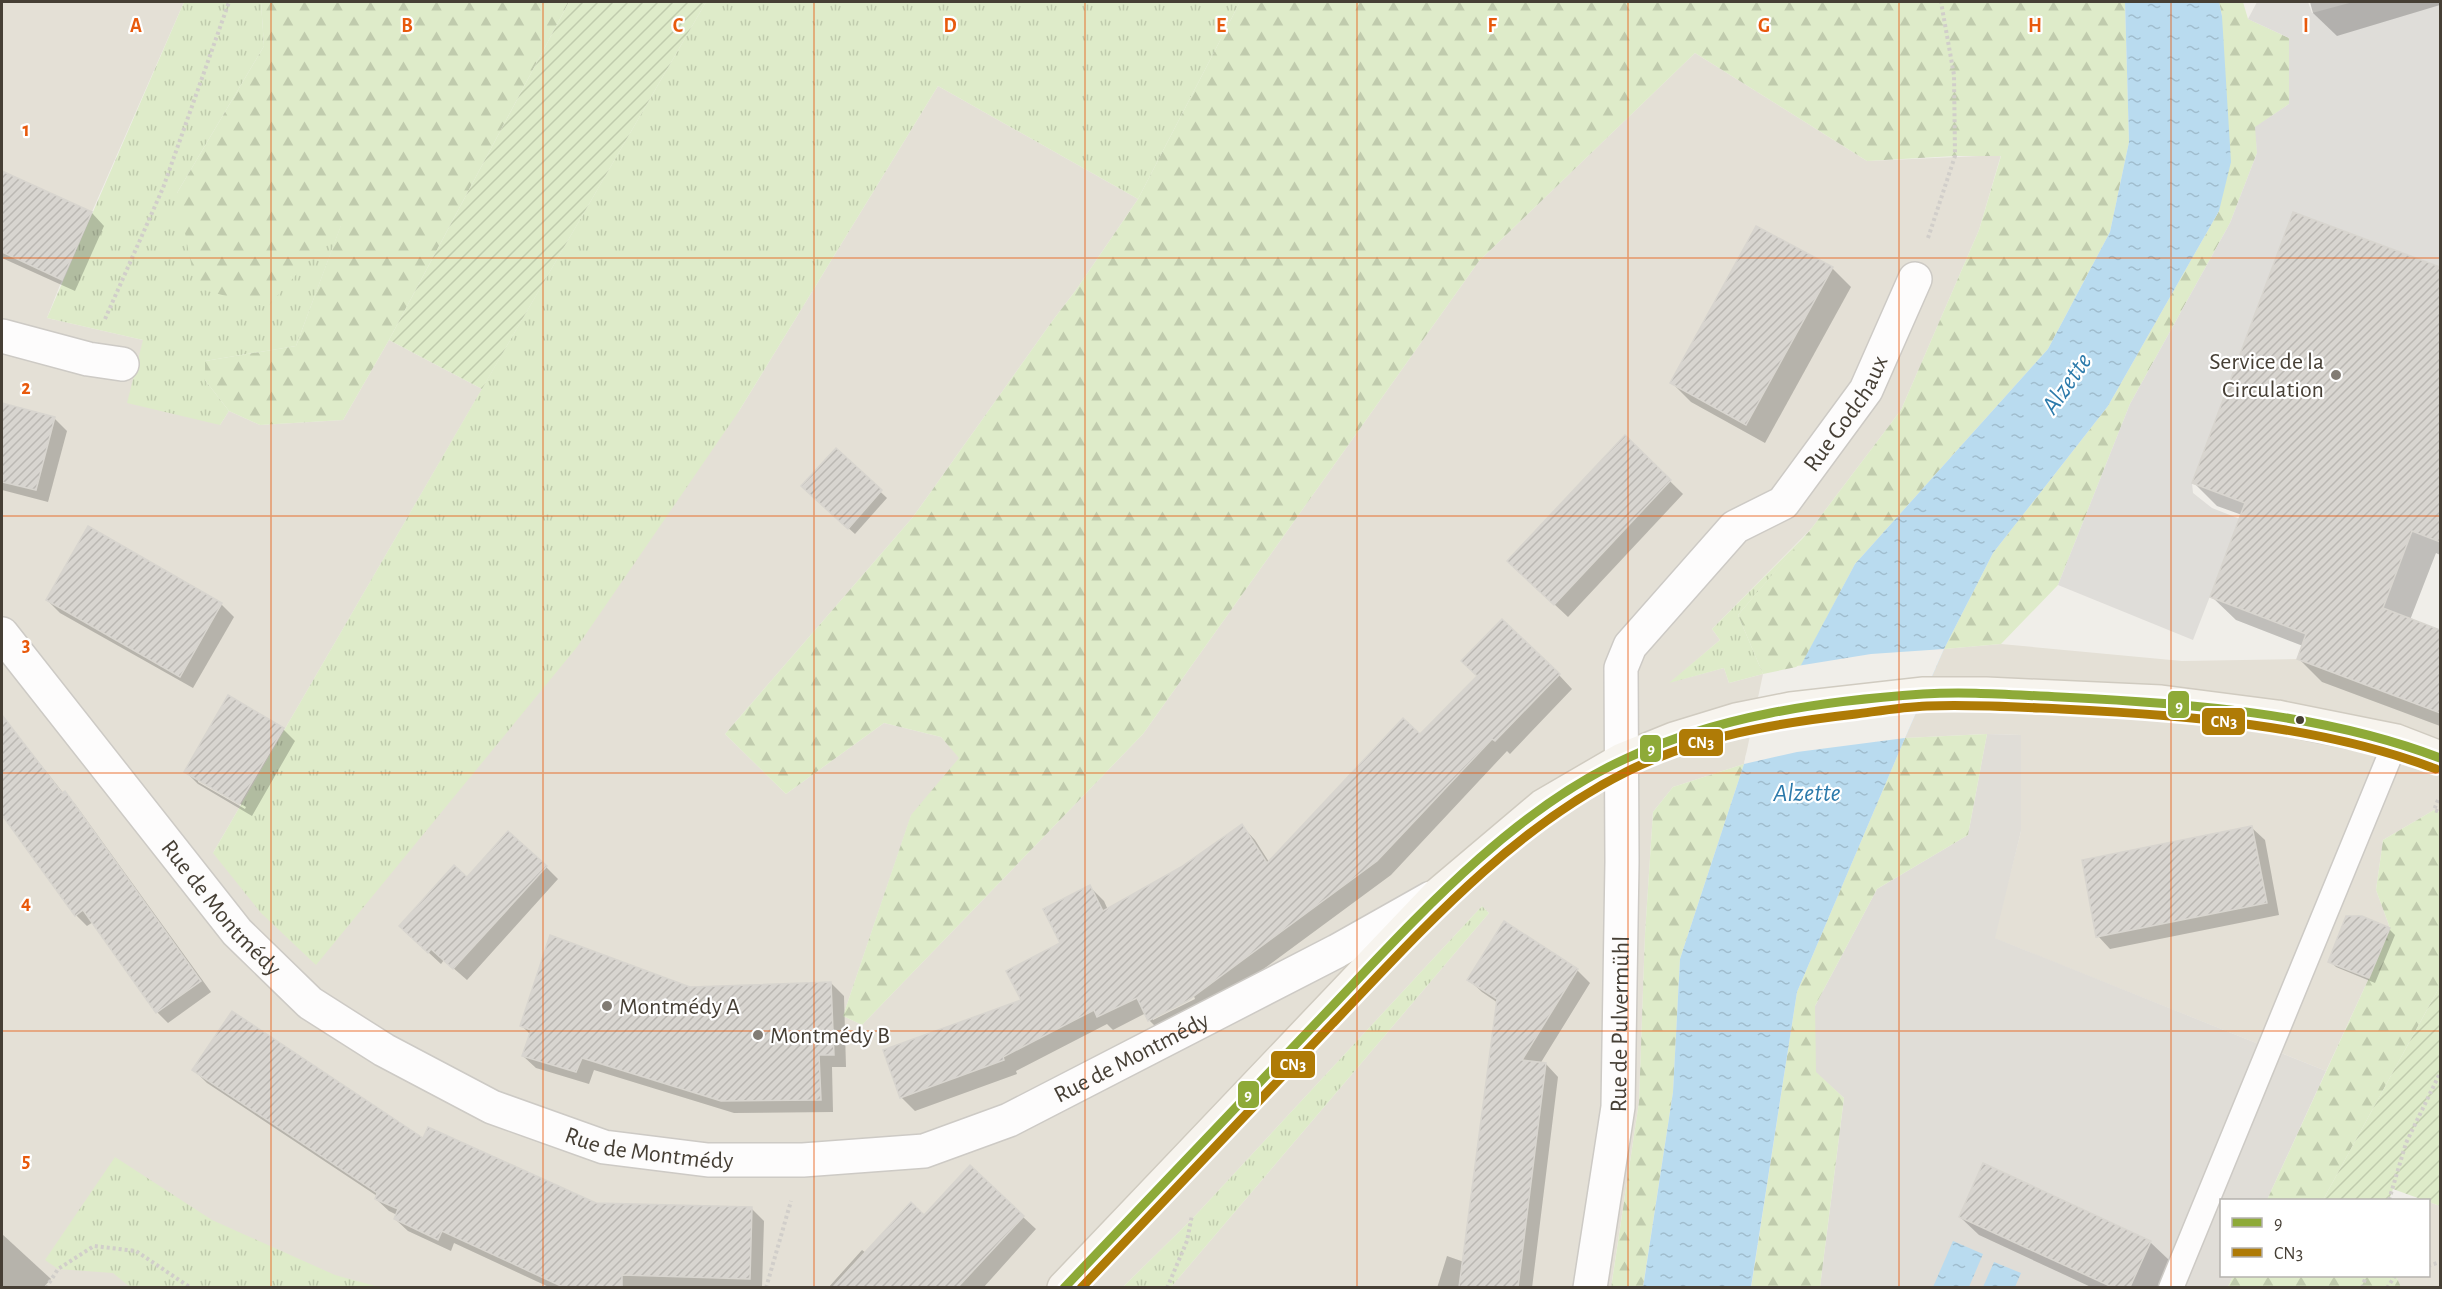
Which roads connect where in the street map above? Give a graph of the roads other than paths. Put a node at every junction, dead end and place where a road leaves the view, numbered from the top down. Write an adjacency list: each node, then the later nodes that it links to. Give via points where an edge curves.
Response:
1 (1915, 279): 7 (street, Rue Godchaux, via 1866,390 1783,503 1735,527 1630,646 1621,668)
2 (2, 336): 3 (street)
3 (122, 364)
4 (2, 634): 8 (street, Rue de Montmédy, via 237,932 310,1003 384,1050 492,1107 604,1147 708,1160 803,1160 924,1150 1009,1120 1337,951)
5 (2396, 741): 6 (main road); 7 (main road, via 2277,717 2161,702 1924,694 1863,699 1736,720); 11 (lane)
6 (2440, 758)
7 (1622, 760): 8 (main road, via 1543,806); 10 (street, Rue de Pulvermühl, via 1618,1107)
8 (1440, 893): 9 (main road)
9 (1064, 1287)
10 (1590, 1287)
11 (2171, 1287)

